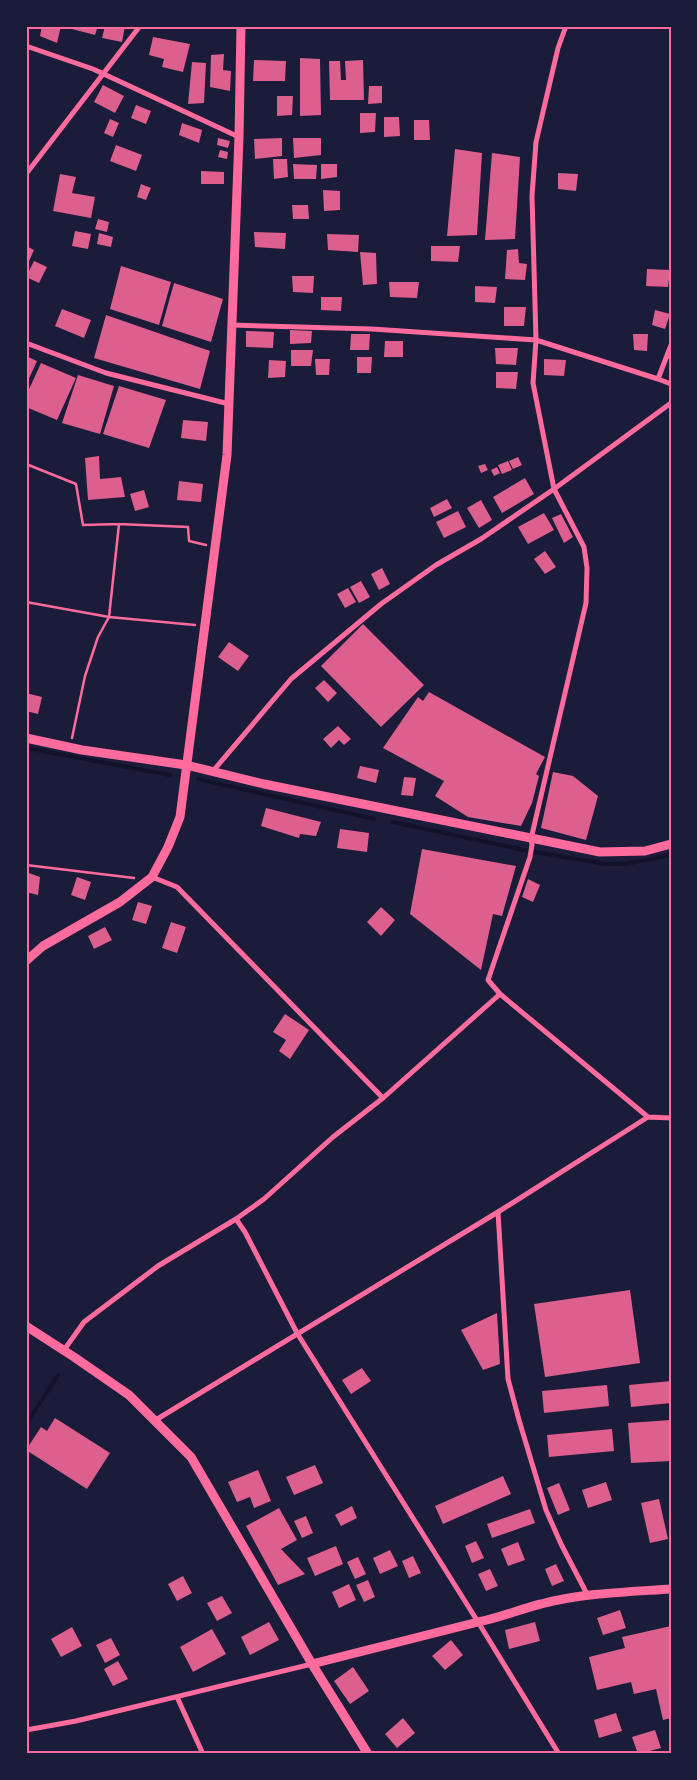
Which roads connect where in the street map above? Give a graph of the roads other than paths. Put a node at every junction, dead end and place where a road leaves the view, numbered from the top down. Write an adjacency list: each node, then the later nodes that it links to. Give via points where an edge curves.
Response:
1 (140, 26): 5 (street)
2 (242, 26): 6 (street)
3 (566, 26): 9 (street, via 536,142 532,196)
4 (26, 46): 5 (street)
5 (104, 74): 6 (street); 7 (street)
6 (240, 137): 8 (street)
7 (26, 174)
8 (232, 325): 9 (street, via 372,328); 15 (street)
9 (536, 340): 12 (street); 16 (street, via 533,383)
10 (26, 343): 15 (street, via 106,373)
11 (671, 345): 12 (street)
12 (658, 379): 13 (street)
13 (671, 384)
14 (671, 403): 16 (street)
15 (229, 404): 18 (street, via 227,455)
16 (554, 489): 19 (street, via 381,604 291,679); 20 (street, via 584,547 586,603)
17 (26, 738): 18 (street, via 70,748)
18 (186, 765): 19 (street); 22 (street, via 180,817)
19 (213, 771): 20 (street)
20 (532, 842): 21 (street, via 600,852 645,851); 24 (street, via 530,857 488,980)
21 (671, 844)
22 (152, 876): 23 (street, via 120,902 43,946); 25 (street, via 178,887)
23 (26, 961)
24 (500, 994): 25 (street); 26 (street)
25 (382, 1098): 29 (street, via 333,1137 264,1200)
26 (648, 1117): 27 (street); 28 (street)
27 (671, 1118)
28 (498, 1212): 31 (street); 35 (street, via 508,1379 546,1510)
29 (236, 1219): 31 (street); 32 (street, via 158,1266 84,1322)
30 (26, 1326): 32 (street)
31 (296, 1333): 33 (street); 36 (street)
32 (64, 1350): 33 (street, via 129,1395)
33 (154, 1421): 37 (street, via 191,1457)
34 (671, 1589): 35 (street)
35 (587, 1594): 36 (street)
36 (478, 1622): 37 (street); 42 (street)
37 (312, 1664): 38 (street); 41 (street)
38 (176, 1697): 39 (street); 40 (street)
39 (26, 1730)
40 (203, 1754)
41 (368, 1754)
42 (559, 1754)

